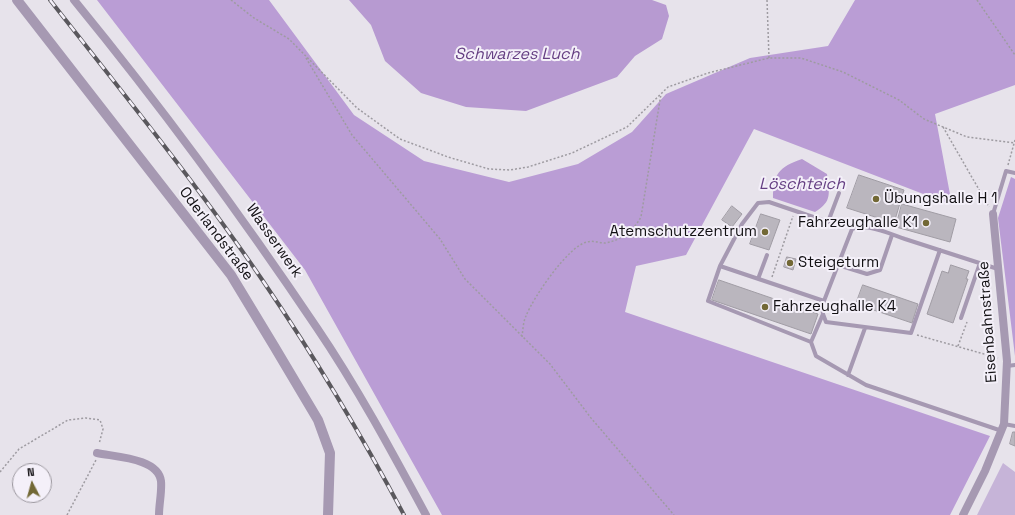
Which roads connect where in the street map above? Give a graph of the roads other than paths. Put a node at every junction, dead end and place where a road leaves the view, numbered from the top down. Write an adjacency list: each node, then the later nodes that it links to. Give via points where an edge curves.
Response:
1 (17, 0): 25 (street, Oderlandstraße, via 231,276 274,346 318,420 330,453)
2 (74, 0): 26 (street, Wasserwerk, via 137,77 237,212 318,329 395,457)
3 (1015, 173): 5 (lane, via 1006,171)
4 (839, 193): 11 (lane, via 828,222 768,202 758,203 742,224)
5 (993, 214): 12 (street, Eisenbahnstraße)
6 (892, 235): 7 (lane); 10 (lane, via 880,270 867,274); 10 (lane, via 872,228 852,228)
7 (940, 250): 9 (lane); 17 (lane, via 911,333)
8 (766, 255): 13 (lane)
9 (980, 263): 12 (lane); 16 (lane)
10 (838, 265): 14 (lane)
11 (720, 266): 13 (lane); 18 (lane, via 708,301)
12 (999, 269): 19 (street, Eisenbahnstraße)
13 (758, 279): 14 (lane)
14 (824, 301): 15 (lane)
15 (823, 314): 17 (lane, via 826,322); 18 (lane)
16 (961, 318)
17 (865, 328): 20 (lane)
18 (811, 342): 20 (lane, via 816,356)
19 (1010, 364): 22 (street, Eisenbahnstraße)
20 (848, 375): 22 (lane, via 866,385)
21 (1015, 426): 22 (lane)
22 (1003, 427): 27 (street, Eisenbahnstraße)
23 (97, 453): 24 (street, via 148,463 155,468 160,480)
24 (159, 515)
25 (328, 515)
26 (426, 515)
27 (963, 515)

